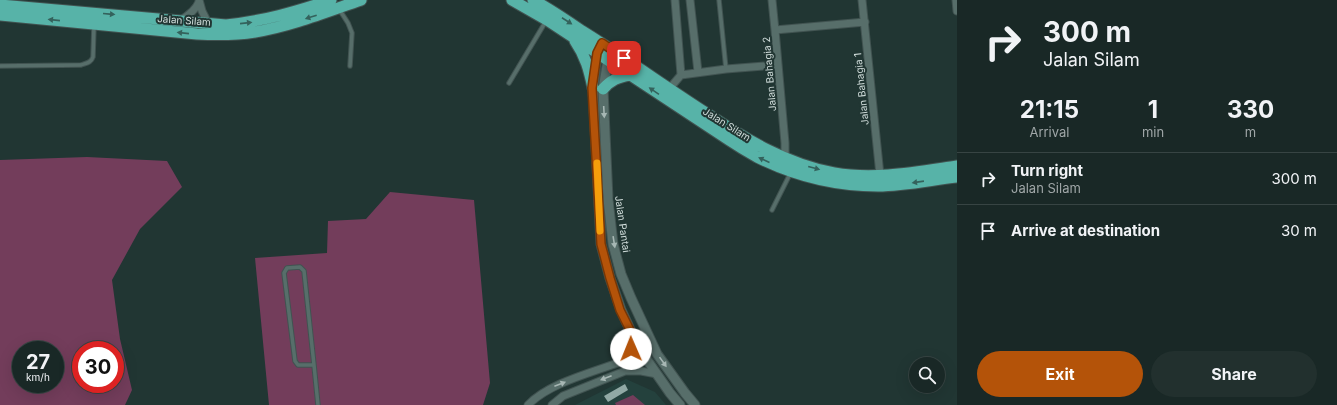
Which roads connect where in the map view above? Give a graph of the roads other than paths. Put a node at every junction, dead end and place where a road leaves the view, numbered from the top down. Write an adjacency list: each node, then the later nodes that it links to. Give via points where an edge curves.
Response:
1 (361, 0): 12 (highway, Jalan Silam)
2 (512, 0): 15 (highway, Jalan Silam)
3 (533, 0): 22 (highway, Jalan Silam, one-way to 22)
4 (675, 0): 30 (street)
5 (690, 0): 28 (street)
6 (719, 0): 27 (lane)
7 (772, 0): 20 (street)
8 (862, 0): 17 (street, Jalan Bahagia 1)
9 (956, 0): 13 (street)
10 (199, 1): 16 (street, via 197,7); 18 (street)
11 (8, 3): 16 (highway, Jalan Silam, one-way to 16)
12 (335, 4): 18 (highway, Jalan Silam, one-way to 12, via 226,25 253,22); 19 (highway, Jalan Silam, one-way to 19, via 281,26 226,35); 26 (lane, via 352,33)
13 (957, 11)
14 (0, 15): 19 (highway, Jalan Silam, one-way to 14)
15 (547, 20): 21 (highway, Jalan Silam); 31 (lane)
16 (180, 21): 18 (highway, Jalan Silam)
17 (865, 22): 20 (street, Jalan Bahagia 2); 37 (street, Jalan Bahagia 1)
18 (208, 23)
19 (94, 24): 25 (lane, via 93,57 88,63)
20 (775, 30): 24 (street, Jalan Bahagia 2)
21 (570, 35): 22 (highway, Jalan Silam); 32 (highway, via 582,52)
22 (600, 48): 23 (highway, Jalan Silam); 32 (street, Jalan Pantai)
23 (610, 55): 29 (highway, Jalan Silam); 32 (street, Jalan Pantai); 33 (highway, Jalan Silam)
24 (778, 65): 27 (street); 34 (street, Jalan Bahagia 2)
25 (0, 66)
26 (350, 66)
27 (726, 69): 28 (street)
28 (698, 72): 30 (street)
29 (630, 75): 32 (highway, via 621,76); 36 (highway, Jalan Silam, one-way to 29, via 758,157 728,140)
30 (681, 75): 33 (street)
31 (509, 83)
32 (598, 89): 40 (street, Jalan Pantai, via 601,244 620,310); 47 (street, Jalan Pantai, one-way to 47, via 613,244 621,274 657,354)
33 (669, 89): 34 (highway, Jalan Silam, via 740,135)
34 (785, 158): 37 (highway, Jalan Silam, one-way to 37, via 833,173)
35 (957, 166): 37 (highway, Jalan Silam)
36 (791, 171): 38 (highway, Jalan Silam, one-way to 36, via 879,186 832,183); 39 (lane)
37 (880, 175)
38 (957, 177)
39 (772, 210)
40 (634, 338): 42 (street, Jalan Pantai); 44 (street, one-way to 40, via 554,386 620,362 628,356)
41 (314, 365): 41 (lane, via 304,271 300,267 287,268 284,273 295,361 298,365); 43 (lane)
42 (657, 374): 45 (street, one-way to 45, via 625,371 568,394); 46 (street, Jalan Pantai)
43 (318, 405)
44 (528, 405)
45 (552, 405)
46 (680, 405)
47 (695, 405)

